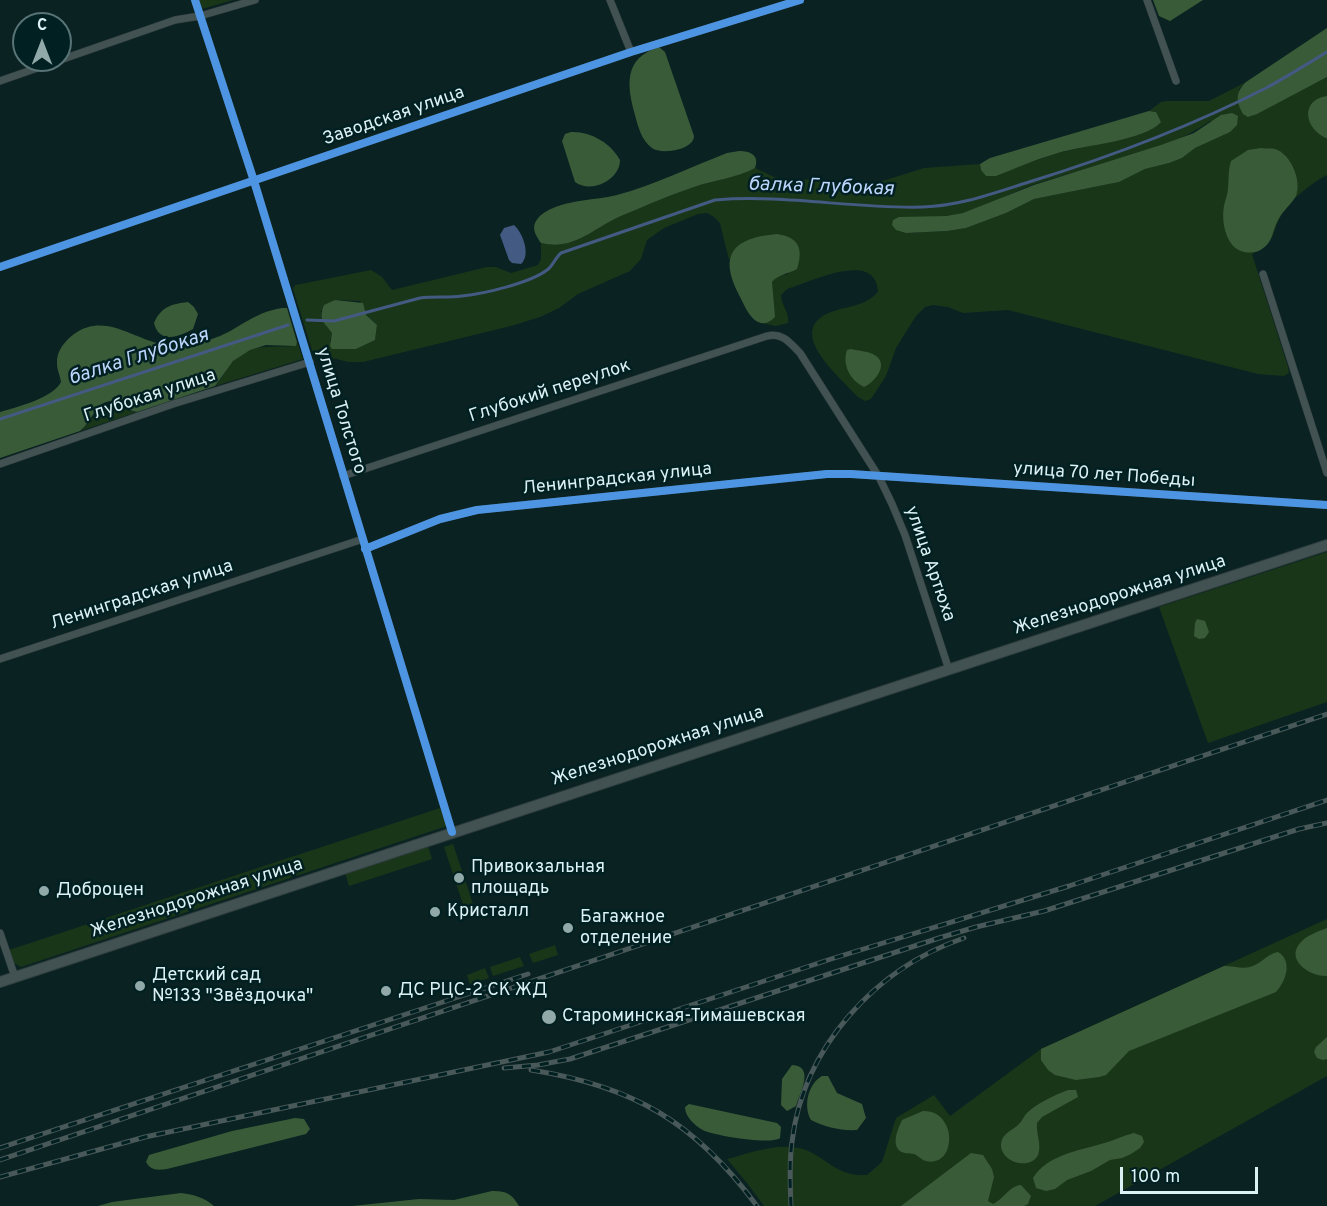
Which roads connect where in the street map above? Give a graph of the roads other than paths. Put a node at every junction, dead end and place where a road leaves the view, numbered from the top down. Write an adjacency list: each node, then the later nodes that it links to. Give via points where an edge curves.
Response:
1 (195, 0): 6 (street, улица Толстого)
2 (255, 0): 6 (street)
3 (610, 0): 7 (street)
4 (800, 0): 7 (street, Заводская улица)
5 (1147, 0): 9 (street)
6 (200, 16): 8 (street, via 175,20); 10 (street, улица Толстого)
7 (632, 51): 10 (street, Заводская улица)
8 (0, 81)
9 (1176, 81)
10 (254, 181): 11 (street, Заводская улица); 14 (street, улица Толстого)
11 (0, 267)
12 (1263, 274): 16 (street)
13 (767, 336): 17 (street, Глубокий переулок); 18 (street, улица Артюха, via 781,336 800,353)
14 (310, 362): 15 (street, Глубокая улица, via 172,404); 17 (street, улица Толстого)
15 (0, 464)
16 (1327, 473)
17 (343, 476): 20 (street, улица Толстого)
18 (879, 477): 19 (street, улица 70 лет Победы); 22 (street, Ленинградская улица, via 787,477 477,510 440,519); 24 (street, улица Артюха, via 905,535)
19 (1327, 505)
20 (363, 539): 22 (street, улица Толстого); 23 (street, Ленинградская улица)
21 (1327, 545): 24 (main road, Железнодорожная улица)
22 (365, 549): 25 (street, улица Толстого)
23 (0, 659)
24 (949, 670): 25 (main road, Железнодорожная улица)
25 (452, 832): 27 (main road, Железнодорожная улица)
26 (0, 933): 27 (street)
27 (15, 977): 28 (main road, Железнодорожная улица)
28 (0, 982)

